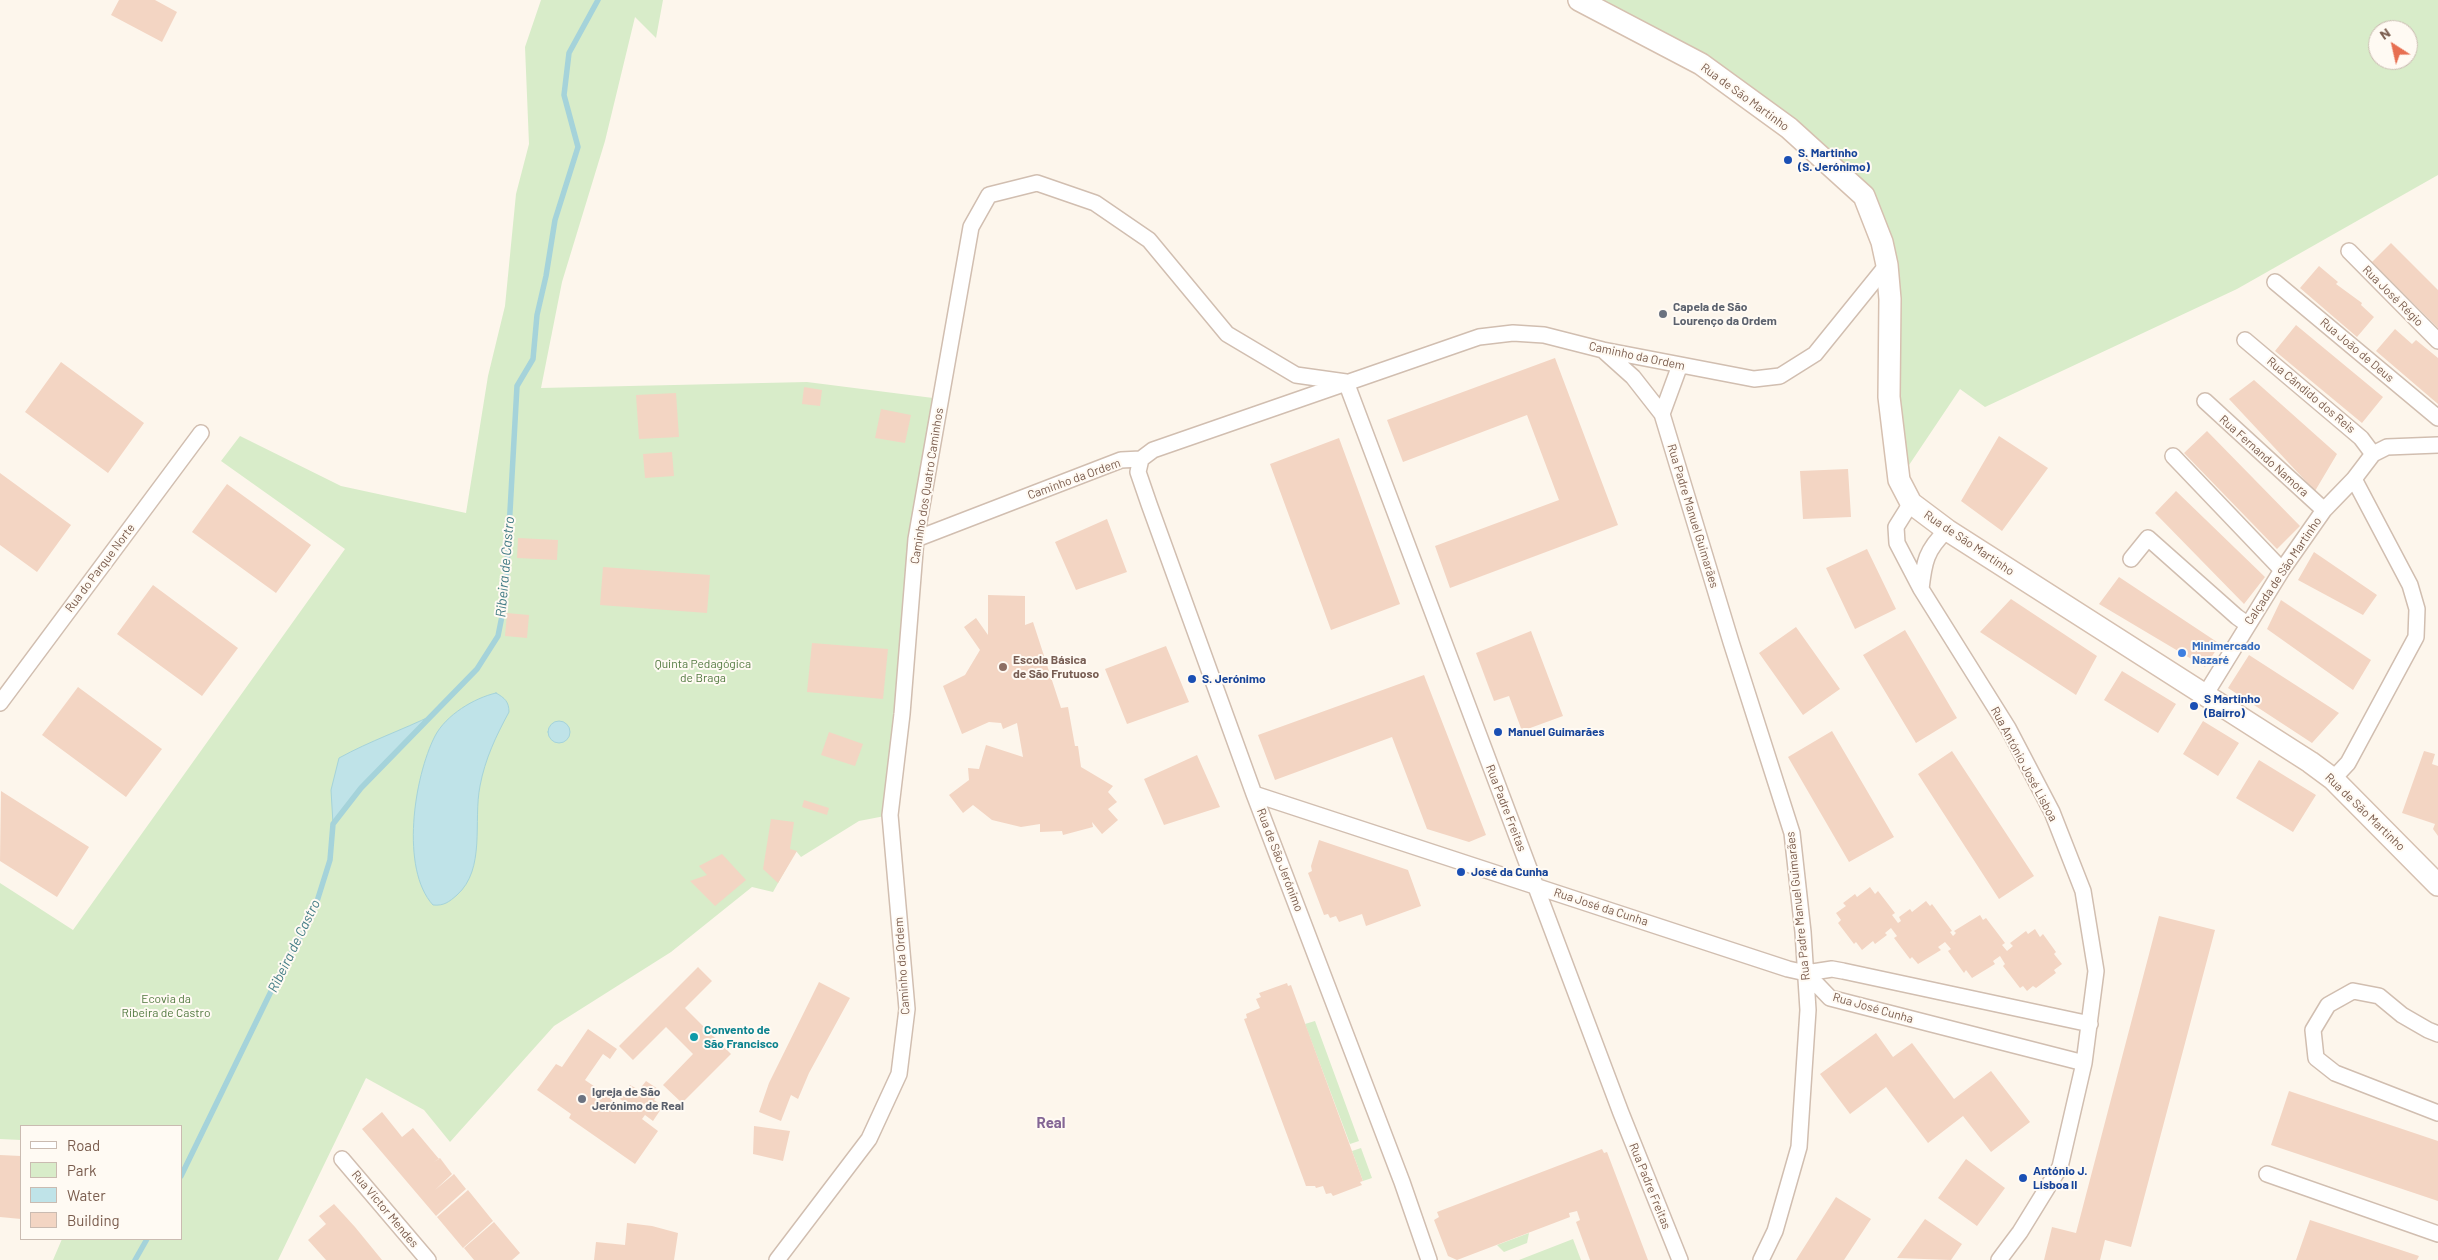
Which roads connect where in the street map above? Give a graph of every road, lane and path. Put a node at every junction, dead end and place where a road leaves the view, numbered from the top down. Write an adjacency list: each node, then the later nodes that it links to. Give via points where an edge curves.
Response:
1 (1579, 0): 4 (street, Rua de São Martinho, via 1701,64 1789,128 1864,196 1882,242)
2 (989, 195): 10 (street, Caminho da Ordem, via 1037,182 1095,203 1149,240 1227,334 1296,375); 23 (street, Caminho dos Quatro Caminhos, via 971,227)
3 (2349, 251): 7 (street, Rua José Régio)
4 (1887, 265): 9 (street, Caminho da Ordem, via 1815,354 1780,376 1754,379); 20 (street, Rua de São Martinho, via 1894,448 1899,480)
5 (2275, 282): 13 (street, Rua João de Deus)
6 (2245, 340): 16 (street, Rua Cândido dos Reis, via 2361,438)
7 (2438, 341)
8 (1602, 350): 9 (street, Caminho da Ordem); 10 (street, Caminho da Ordem, via 1544,335 1479,337); 12 (street, Rua Padre Manuel Guimarães, via 1633,377)
9 (1680, 365): 12 (street)
10 (1346, 382): 18 (street, Caminho da Ordem, via 1153,450); 34 (street, Rua Padre Freitas)
11 (2205, 401): 21 (street, Rua Fernando Namora)
12 (1662, 414): 35 (street, Rua Padre Manuel Guimarães, via 1792,833)
13 (2438, 418)
14 (201, 433): 29 (street, Rua do Parque Norte)
15 (2438, 445): 16 (street, via 2387,446)
16 (2373, 454): 19 (street, Calçada de São Martinho)
17 (2173, 456): 25 (street)
18 (1141, 459): 23 (street, Caminho da Ordem, via 1122,460); 31 (street, Rua de São Jerónimo, via 1138,472 1146,496)
19 (2354, 479): 21 (street, Calçada de São Martinho); 30 (street, via 2410,585 2417,609 2416,637 2348,763)
20 (1911, 503): 22 (street, Rua de São Martinho); 26 (street, Rua António José Lisboa, via 1896,527 1897,543)
21 (2324, 510): 25 (street, Calçada de São Martinho)
22 (1947, 530): 26 (street, via 1930,548 1924,560); 28 (street, Rua de São Martinho)
23 (916, 539): 32 (street, Caminho dos Quatro Caminhos)
24 (2131, 559): 27 (street, via 2148,538)
25 (2282, 570): 27 (street, Calçada de São Martinho)
26 (1922, 590): 36 (street, Rua António José Lisboa, via 2008,728 2052,812 2079,882 2096,971)
27 (2247, 624): 28 (street, Calçada de São Martinho)
28 (2205, 695): 30 (street, Rua de São Martinho)
29 (0, 703)
30 (2333, 779): 33 (street, Rua de São Martinho)
31 (1254, 794): 34 (street, Rua José da Cunha); 45 (street, Rua de São Jerónimo)
32 (890, 815): 44 (street, Caminho da Ordem, via 907,1009 899,1074 869,1139)
33 (2438, 885)
34 (1536, 886): 35 (street, Rua José da Cunha); 46 (street, Rua Padre Freitas)
35 (1806, 973): 36 (street, via 1844,970); 38 (street, Rua José Cunha, via 1830,998); 47 (street, Rua Padre Manuel Guimarães, via 1808,1010 1799,1147 1775,1231)
36 (2090, 1024): 38 (street, Rua António José Lisboa)
37 (2438, 1034): 39 (street, via 2402,1015 2379,996 2353,992 2328,1005 2313,1030 2316,1058 2335,1073)
38 (2084, 1063): 48 (street, Rua António José Lisboa, via 2060,1167)
39 (2438, 1112)
40 (342, 1159): 43 (street, Rua Victor Mendes)
41 (2267, 1174): 42 (street)
42 (2438, 1234)
43 (428, 1260)
44 (777, 1260)
45 (1429, 1260)
46 (1680, 1260)
47 (1761, 1260)
48 (1999, 1260)

